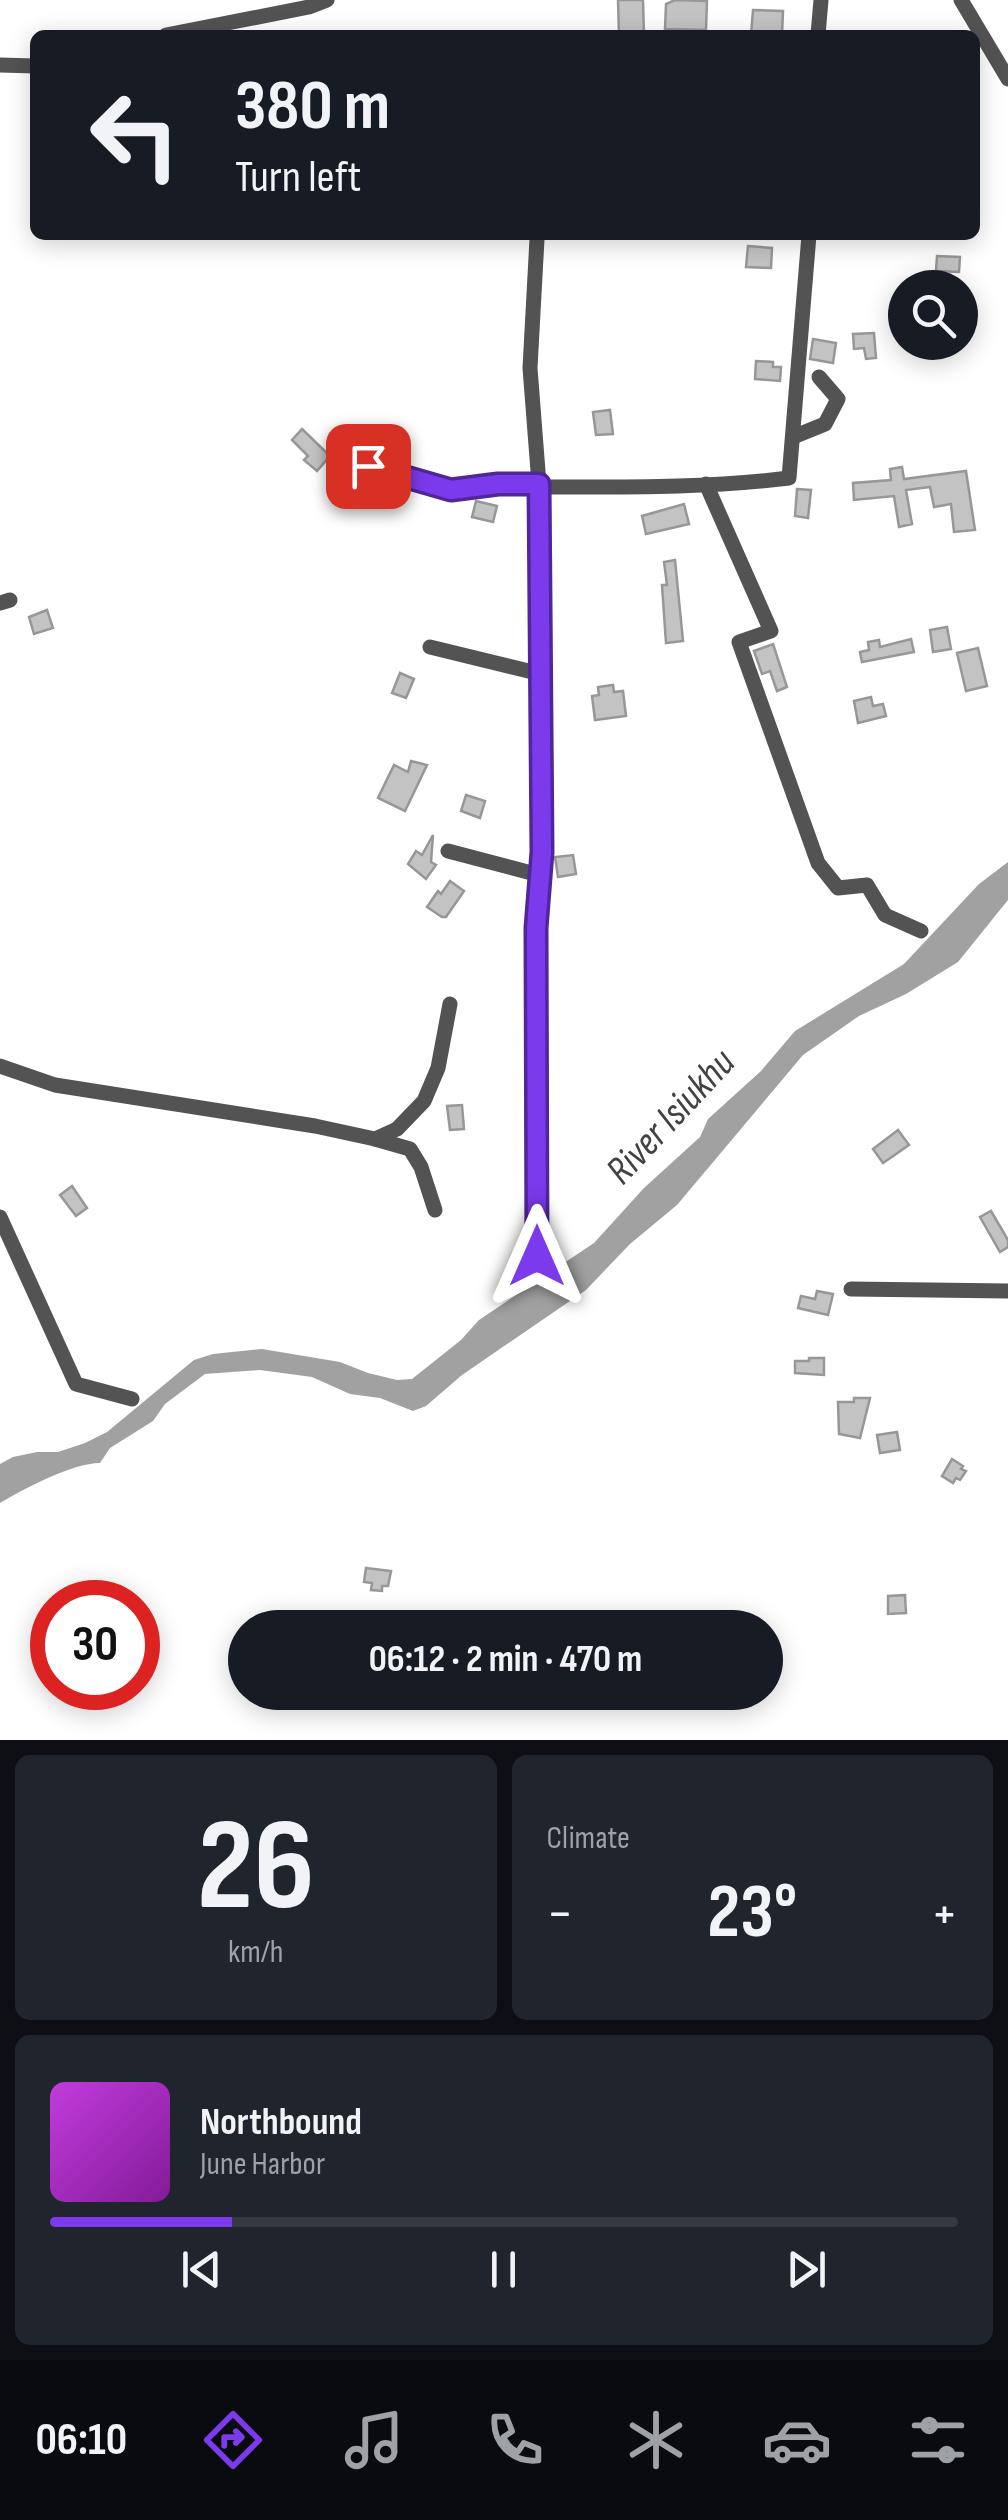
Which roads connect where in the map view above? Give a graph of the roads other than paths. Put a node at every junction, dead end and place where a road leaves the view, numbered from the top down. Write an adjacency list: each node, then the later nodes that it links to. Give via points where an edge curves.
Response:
1 (327, 0): 4 (street)
2 (822, 0): 5 (street)
3 (960, 0): 6 (street)
4 (192, 30)
5 (819, 30)
6 (978, 30)
7 (980, 33): 10 (street)
8 (0, 65): 9 (street)
9 (30, 66)
10 (1008, 80)
11 (536, 240): 16 (street, via 530,368)
12 (809, 240): 14 (street)
13 (819, 377): 14 (street, via 838,399 825,424)
14 (793, 437): 17 (street, via 789,478)
15 (368, 466): 16 (street, via 451,490)
16 (539, 484): 17 (street); 19 (street)
17 (706, 484): 22 (street, via 770,630 739,642 818,863 838,888 867,885 885,915)
18 (430, 647): 19 (street)
19 (542, 674): 21 (street)
20 (448, 851): 21 (street)
21 (539, 875): 28 (street)
22 (920, 931)
23 (450, 1004): 25 (street, via 424,1102)
24 (0, 1066): 25 (street, via 55,1085)
25 (375, 1139): 26 (street, via 410,1149)
26 (436, 1210)
27 (0, 1217): 31 (street, via 76,1384)
28 (537, 1256)
29 (851, 1289): 30 (street)
30 (1008, 1291)
31 (132, 1399)

